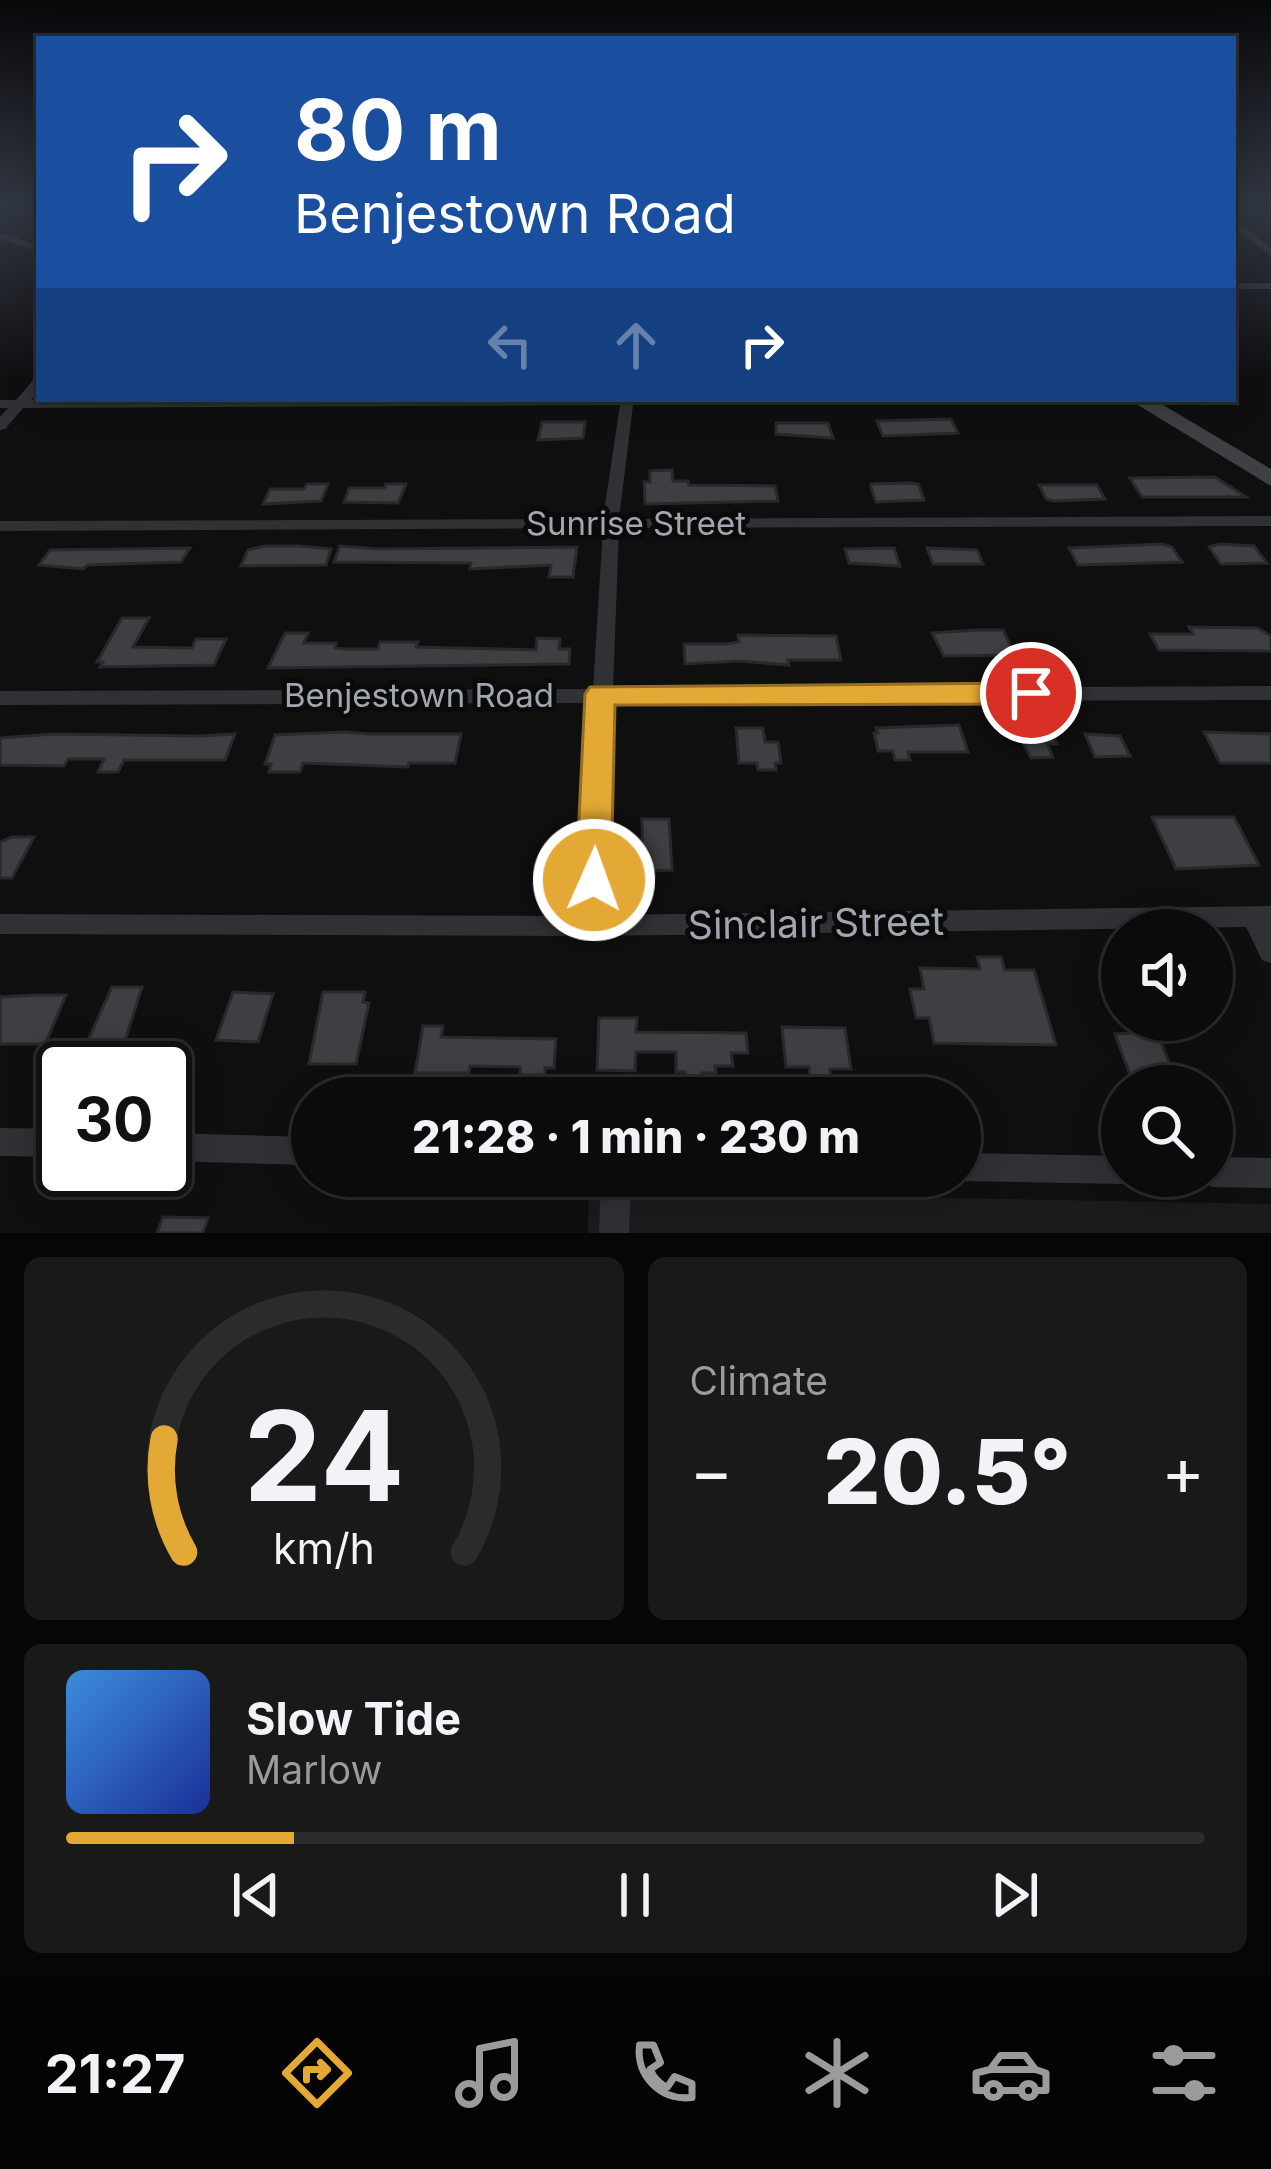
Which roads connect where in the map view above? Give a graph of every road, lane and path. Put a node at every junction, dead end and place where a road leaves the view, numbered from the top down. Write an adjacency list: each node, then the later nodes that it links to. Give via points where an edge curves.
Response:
1 (1236, 286): 2 (street)
2 (1271, 286)
3 (36, 385): 8 (street)
4 (424, 402): 8 (street)
5 (627, 402): 12 (street)
6 (1143, 402): 10 (main road)
7 (0, 404): 8 (street)
8 (19, 404): 9 (street)
9 (0, 426)
10 (1271, 479)
11 (1271, 521): 12 (street, Sunrise Street)
12 (611, 522): 13 (street, Sunrise Street); 15 (street)
13 (0, 526)
14 (1271, 693): 15 (street, Benjestown Road)
15 (600, 694): 16 (street, Benjestown Road); 19 (street)
16 (0, 698)
17 (1262, 917): 19 (street, Sinclair Street); 20 (street)
18 (0, 924): 19 (street, Sinclair Street)
19 (592, 926)
20 (1271, 952)
21 (0, 1142): 22 (street)
22 (36, 1143)
23 (192, 1148): 24 (street)
24 (291, 1150)
25 (981, 1167): 26 (street)
26 (1101, 1170)
27 (1233, 1172): 28 (street)
28 (1271, 1173)
29 (615, 1197): 30 (street)
30 (614, 1233)

